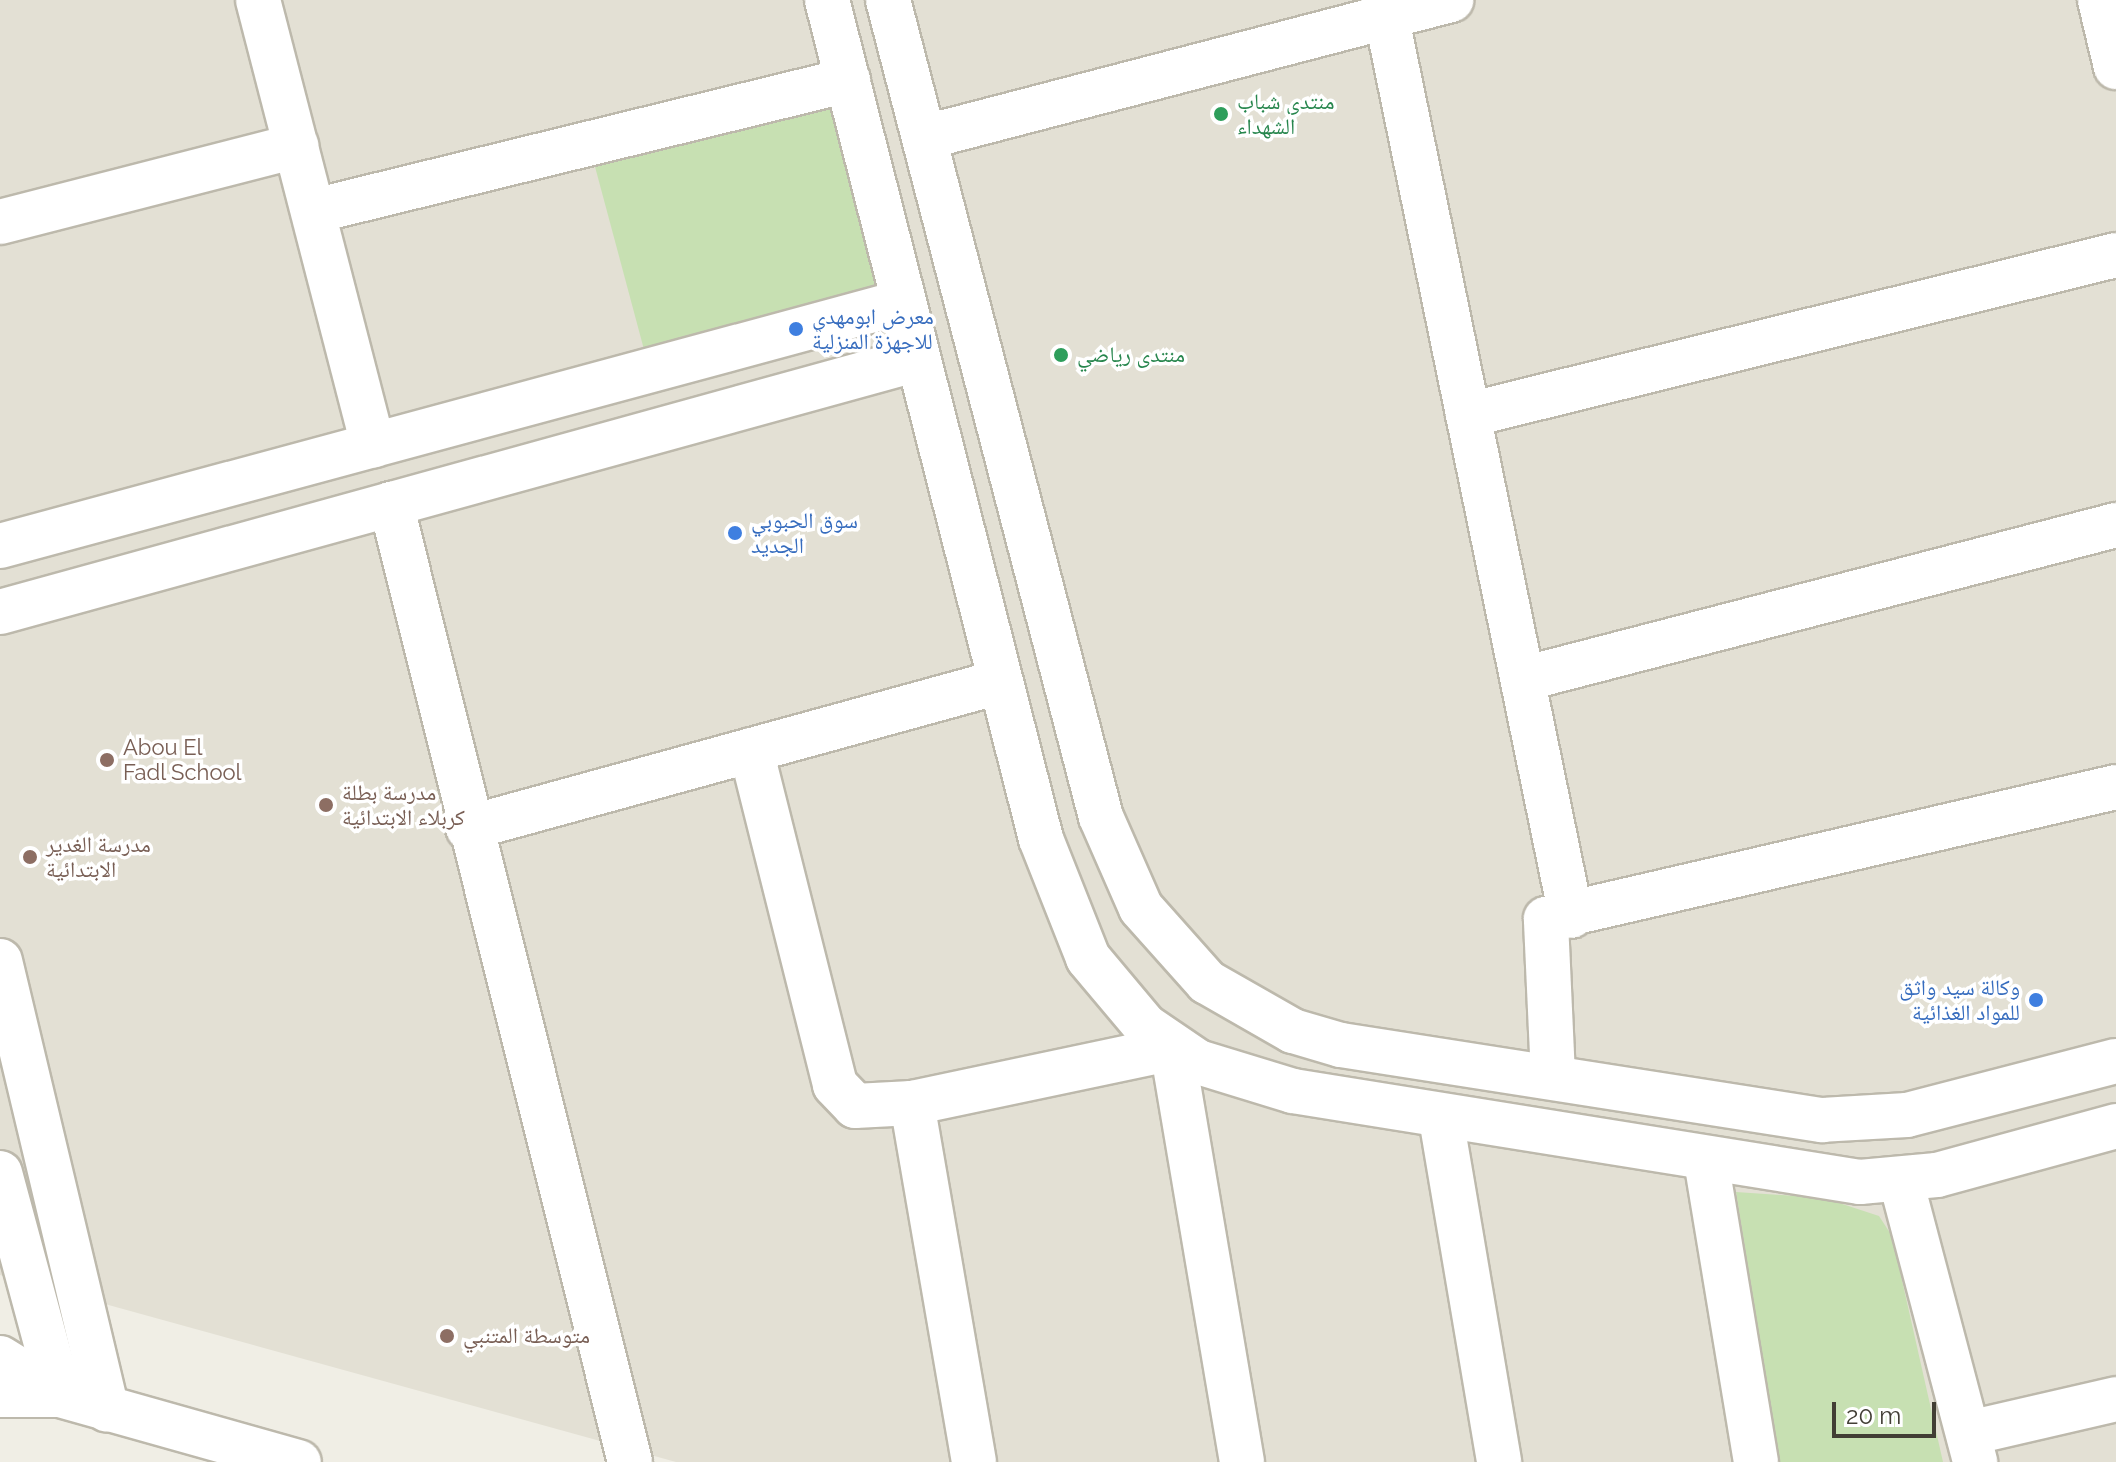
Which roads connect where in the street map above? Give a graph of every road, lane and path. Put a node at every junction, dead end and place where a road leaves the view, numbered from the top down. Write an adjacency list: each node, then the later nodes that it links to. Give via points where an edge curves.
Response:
1 (258, 0): 10 (street)
2 (827, 0): 8 (street)
3 (888, 0): 9 (street)
4 (1451, 0): 6 (street)
5 (2100, 0): 7 (street)
6 (1384, 8): 9 (street); 16 (street)
7 (2116, 67)
8 (848, 80): 11 (street); 14 (street)
9 (926, 137): 21 (street)
10 (296, 146): 11 (street); 12 (street)
11 (314, 211): 17 (street)
12 (0, 222)
13 (2116, 255): 16 (street)
14 (903, 302): 15 (street); 17 (street)
15 (918, 359): 18 (street); 22 (street)
16 (1468, 415): 24 (street)
17 (373, 445): 20 (street)
18 (391, 504): 23 (street); 28 (street)
19 (2116, 525): 24 (street)
20 (0, 546)
21 (1032, 557): 22 (street); 33 (street, via 1117,864 1171,947 1207,982 1293,1031)
22 (970, 570): 25 (street)
23 (0, 612)
24 (1523, 679): 29 (street)
25 (999, 682): 26 (street); 31 (street, via 1041,839 1088,958 1119,1000)
26 (751, 750): 28 (street); 35 (street, via 835,1085 869,1109)
27 (2116, 787): 29 (street)
28 (468, 828): 49 (street)
29 (1571, 916): 33 (street, via 1546,919)
30 (0, 961): 46 (street)
31 (1172, 1048): 35 (street); 36 (street, via 1293,1091); 51 (street)
32 (2116, 1061): 34 (street, via 1867,1122)
33 (1553, 1076): 34 (street)
34 (1601, 1083): 38 (street)
35 (912, 1103): 50 (street)
36 (1441, 1118): 38 (street); 52 (street)
37 (2116, 1126): 41 (street)
38 (1599, 1143): 39 (street)
39 (1706, 1160): 41 (street, via 1860,1182); 53 (street)
40 (0, 1173): 44 (street)
41 (1901, 1181): 47 (street)
42 (0, 1358): 44 (street)
43 (0, 1395): 44 (street)
44 (60, 1395): 46 (street)
45 (2116, 1399): 47 (street)
46 (107, 1409): 48 (street)
47 (1972, 1448)
48 (299, 1462)
49 (630, 1462)
50 (974, 1462)
51 (1242, 1462)
52 (1499, 1462)
53 (1756, 1462)

